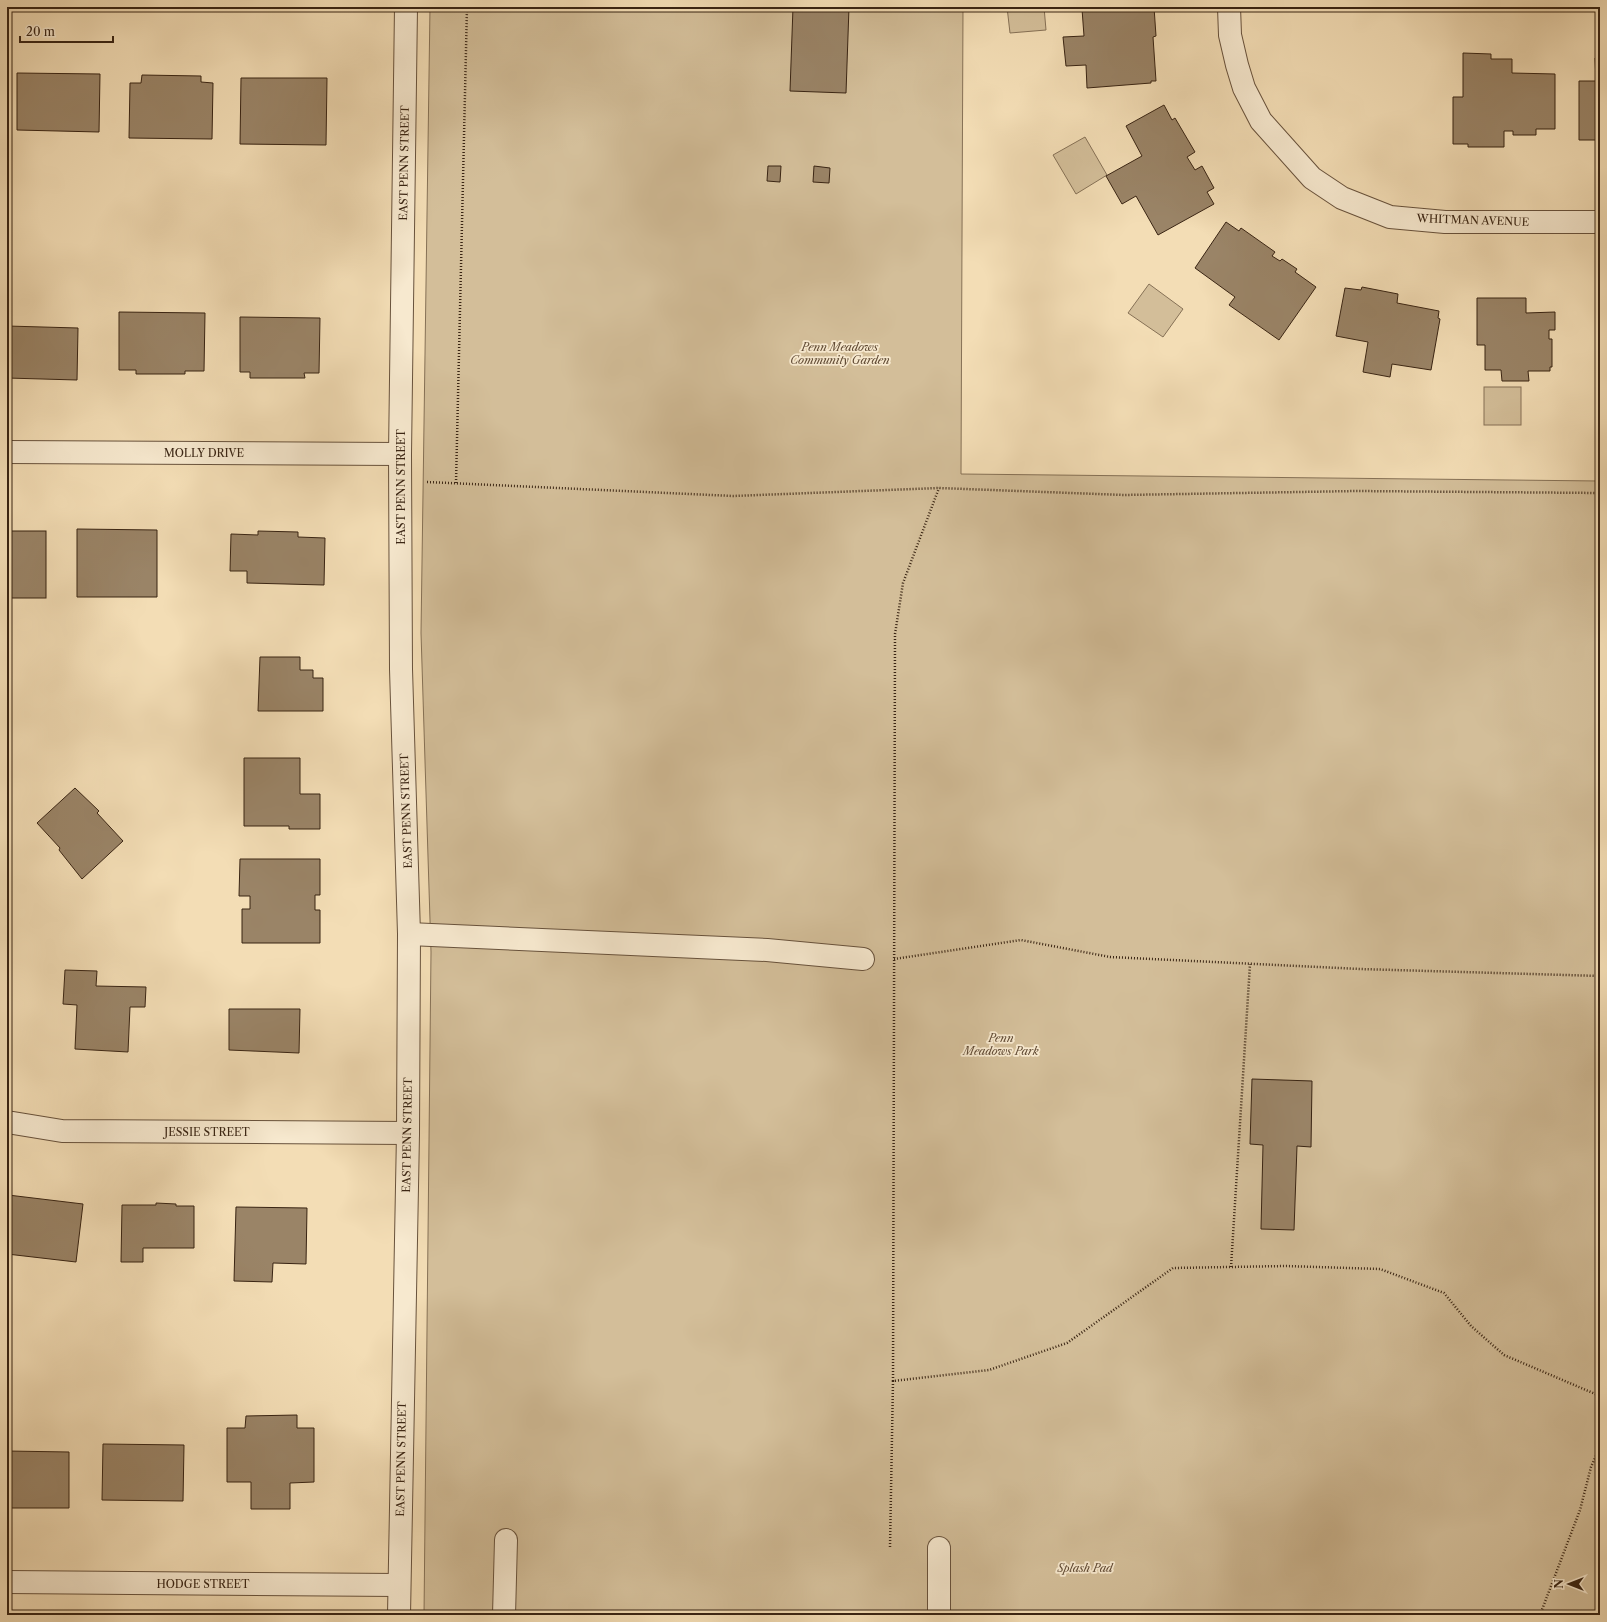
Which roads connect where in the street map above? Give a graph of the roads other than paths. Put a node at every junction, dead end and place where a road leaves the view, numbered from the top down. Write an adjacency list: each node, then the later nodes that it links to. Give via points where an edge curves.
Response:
1 (406, 7): 5 (street, EAST PENN STREET)
2 (1230, 7): 3 (street, WHITMAN AVENUE, via 1230,35 1237,65 1244,88 1261,121 1312,178 1342,198 1390,217 1445,222)
3 (1600, 222)
4 (7, 452): 5 (street, MOLLY DRIVE)
5 (400, 454): 6 (street, EAST PENN STREET, via 401,669)
6 (409, 934): 7 (street, via 767,950); 9 (street, EAST PENN STREET)
7 (863, 959)
8 (7, 1122): 9 (street, JESSIE STREET, via 62,1131)
9 (408, 1133): 13 (street, EAST PENN STREET)
10 (506, 1540): 15 (street)
11 (939, 1548): 16 (street)
12 (7, 1582): 13 (street, HODGE STREET)
13 (399, 1585): 14 (street, EAST PENN STREET)
14 (399, 1615)
15 (504, 1615)
16 (939, 1615)

